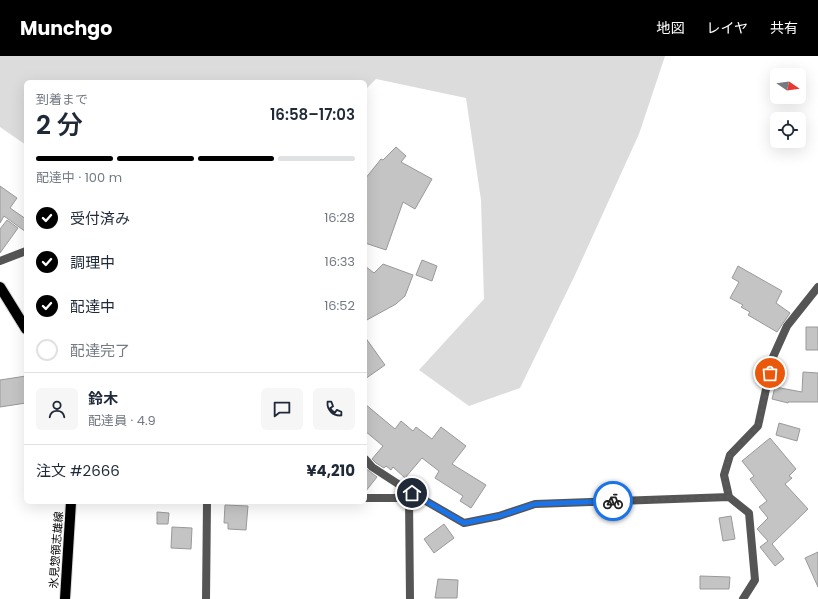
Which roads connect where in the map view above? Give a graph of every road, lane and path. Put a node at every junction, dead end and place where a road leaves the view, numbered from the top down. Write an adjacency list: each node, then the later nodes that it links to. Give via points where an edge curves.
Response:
1 (24, 252): 2 (street)
2 (0, 261)
3 (0, 286): 5 (main road)
4 (818, 287): 8 (street, via 787,326 773,357 758,426 730,455 724,475)
5 (24, 326)
6 (367, 461): 7 (street)
7 (410, 496): 8 (street, via 464,523 499,516 535,504); 9 (street); 14 (street)
8 (729, 497): 15 (street, via 749,513 755,580)
9 (367, 498)
10 (71, 504): 12 (main road, 氷見惣領志雄線)
11 (207, 504): 13 (street)
12 (65, 599)
13 (206, 599)
14 (410, 599)
15 (743, 599)

